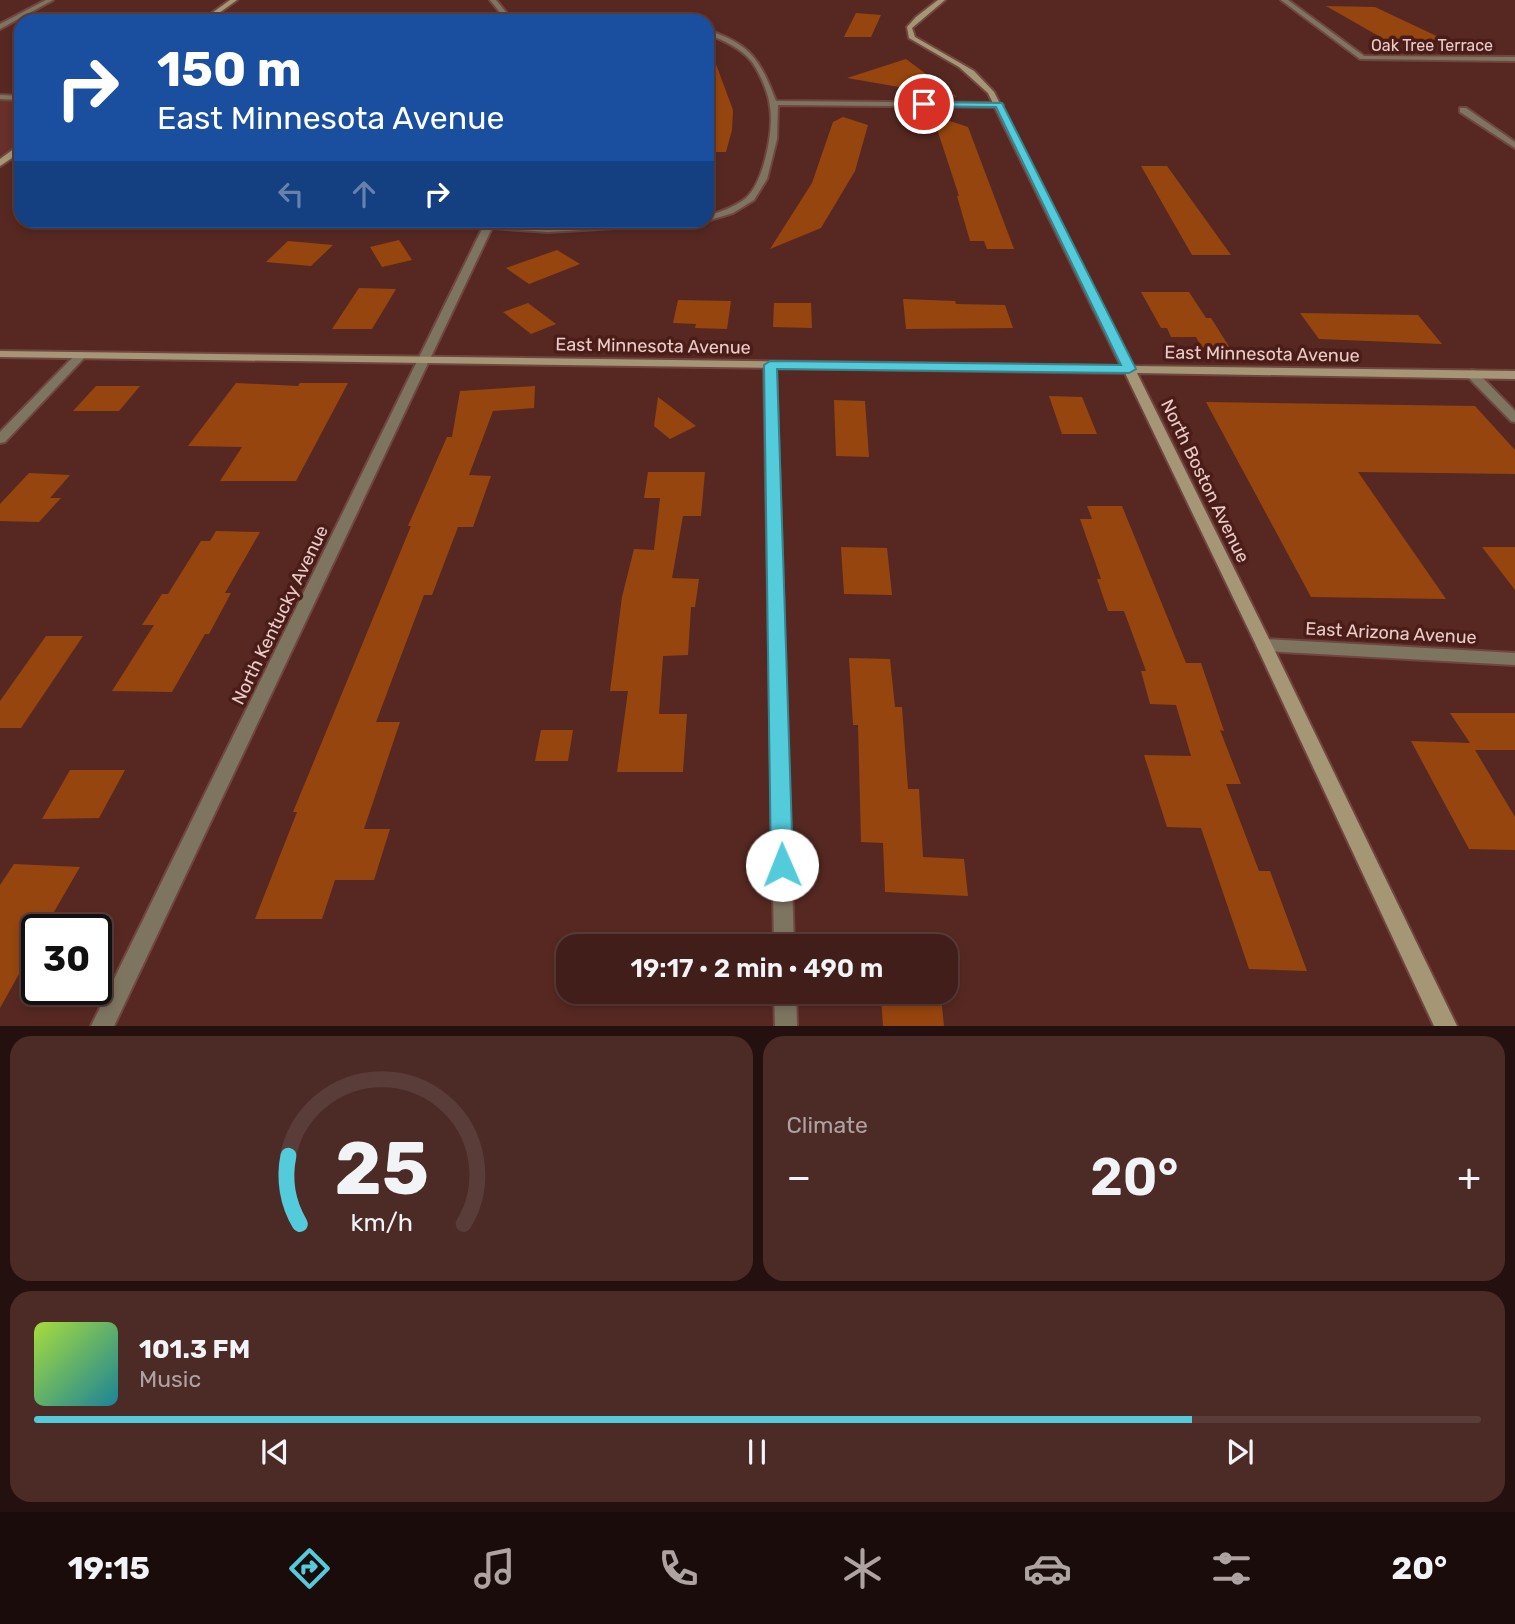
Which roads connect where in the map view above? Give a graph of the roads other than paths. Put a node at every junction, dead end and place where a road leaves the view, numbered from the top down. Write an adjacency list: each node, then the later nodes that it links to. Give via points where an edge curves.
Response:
1 (50, 0): 6 (street)
2 (233, 0): 7 (street)
3 (493, 0): 8 (street)
4 (942, 0): 12 (street, North Boston Avenue, via 909,28 912,38 975,72)
5 (1283, 0): 10 (street, Oak Tree Terrace, via 1362,58)
6 (24, 14)
7 (214, 14)
8 (504, 14)
9 (714, 35): 11 (street, via 757,64)
10 (1515, 59)
11 (774, 103): 12 (street); 15 (street, via 773,143 752,197)
12 (999, 105): 23 (street, North Boston Avenue)
13 (1463, 110): 14 (street)
14 (1515, 146)
15 (714, 217)
16 (488, 228): 21 (street, North Kentucky Avenue)
17 (538, 228): 18 (street)
18 (565, 228)
19 (0, 354): 20 (street, East Minnesota Avenue)
20 (81, 355): 21 (street, East Minnesota Avenue); 27 (street)
21 (426, 360): 22 (street, East Minnesota Avenue); 32 (street, North Kentucky Avenue)
22 (770, 365): 23 (street, East Minnesota Avenue); 30 (street)
23 (1129, 369): 24 (street, East Minnesota Avenue); 28 (street, North Boston Avenue)
24 (1472, 374): 25 (street, East Minnesota Avenue); 26 (street)
25 (1515, 375)
26 (1515, 418)
27 (0, 439)
28 (1264, 645): 29 (street, East Arizona Avenue); 34 (street, North Boston Avenue)
29 (1515, 659)
30 (784, 934)
31 (785, 1004): 33 (street)
32 (102, 1026)
33 (786, 1026)
34 (1446, 1026)

